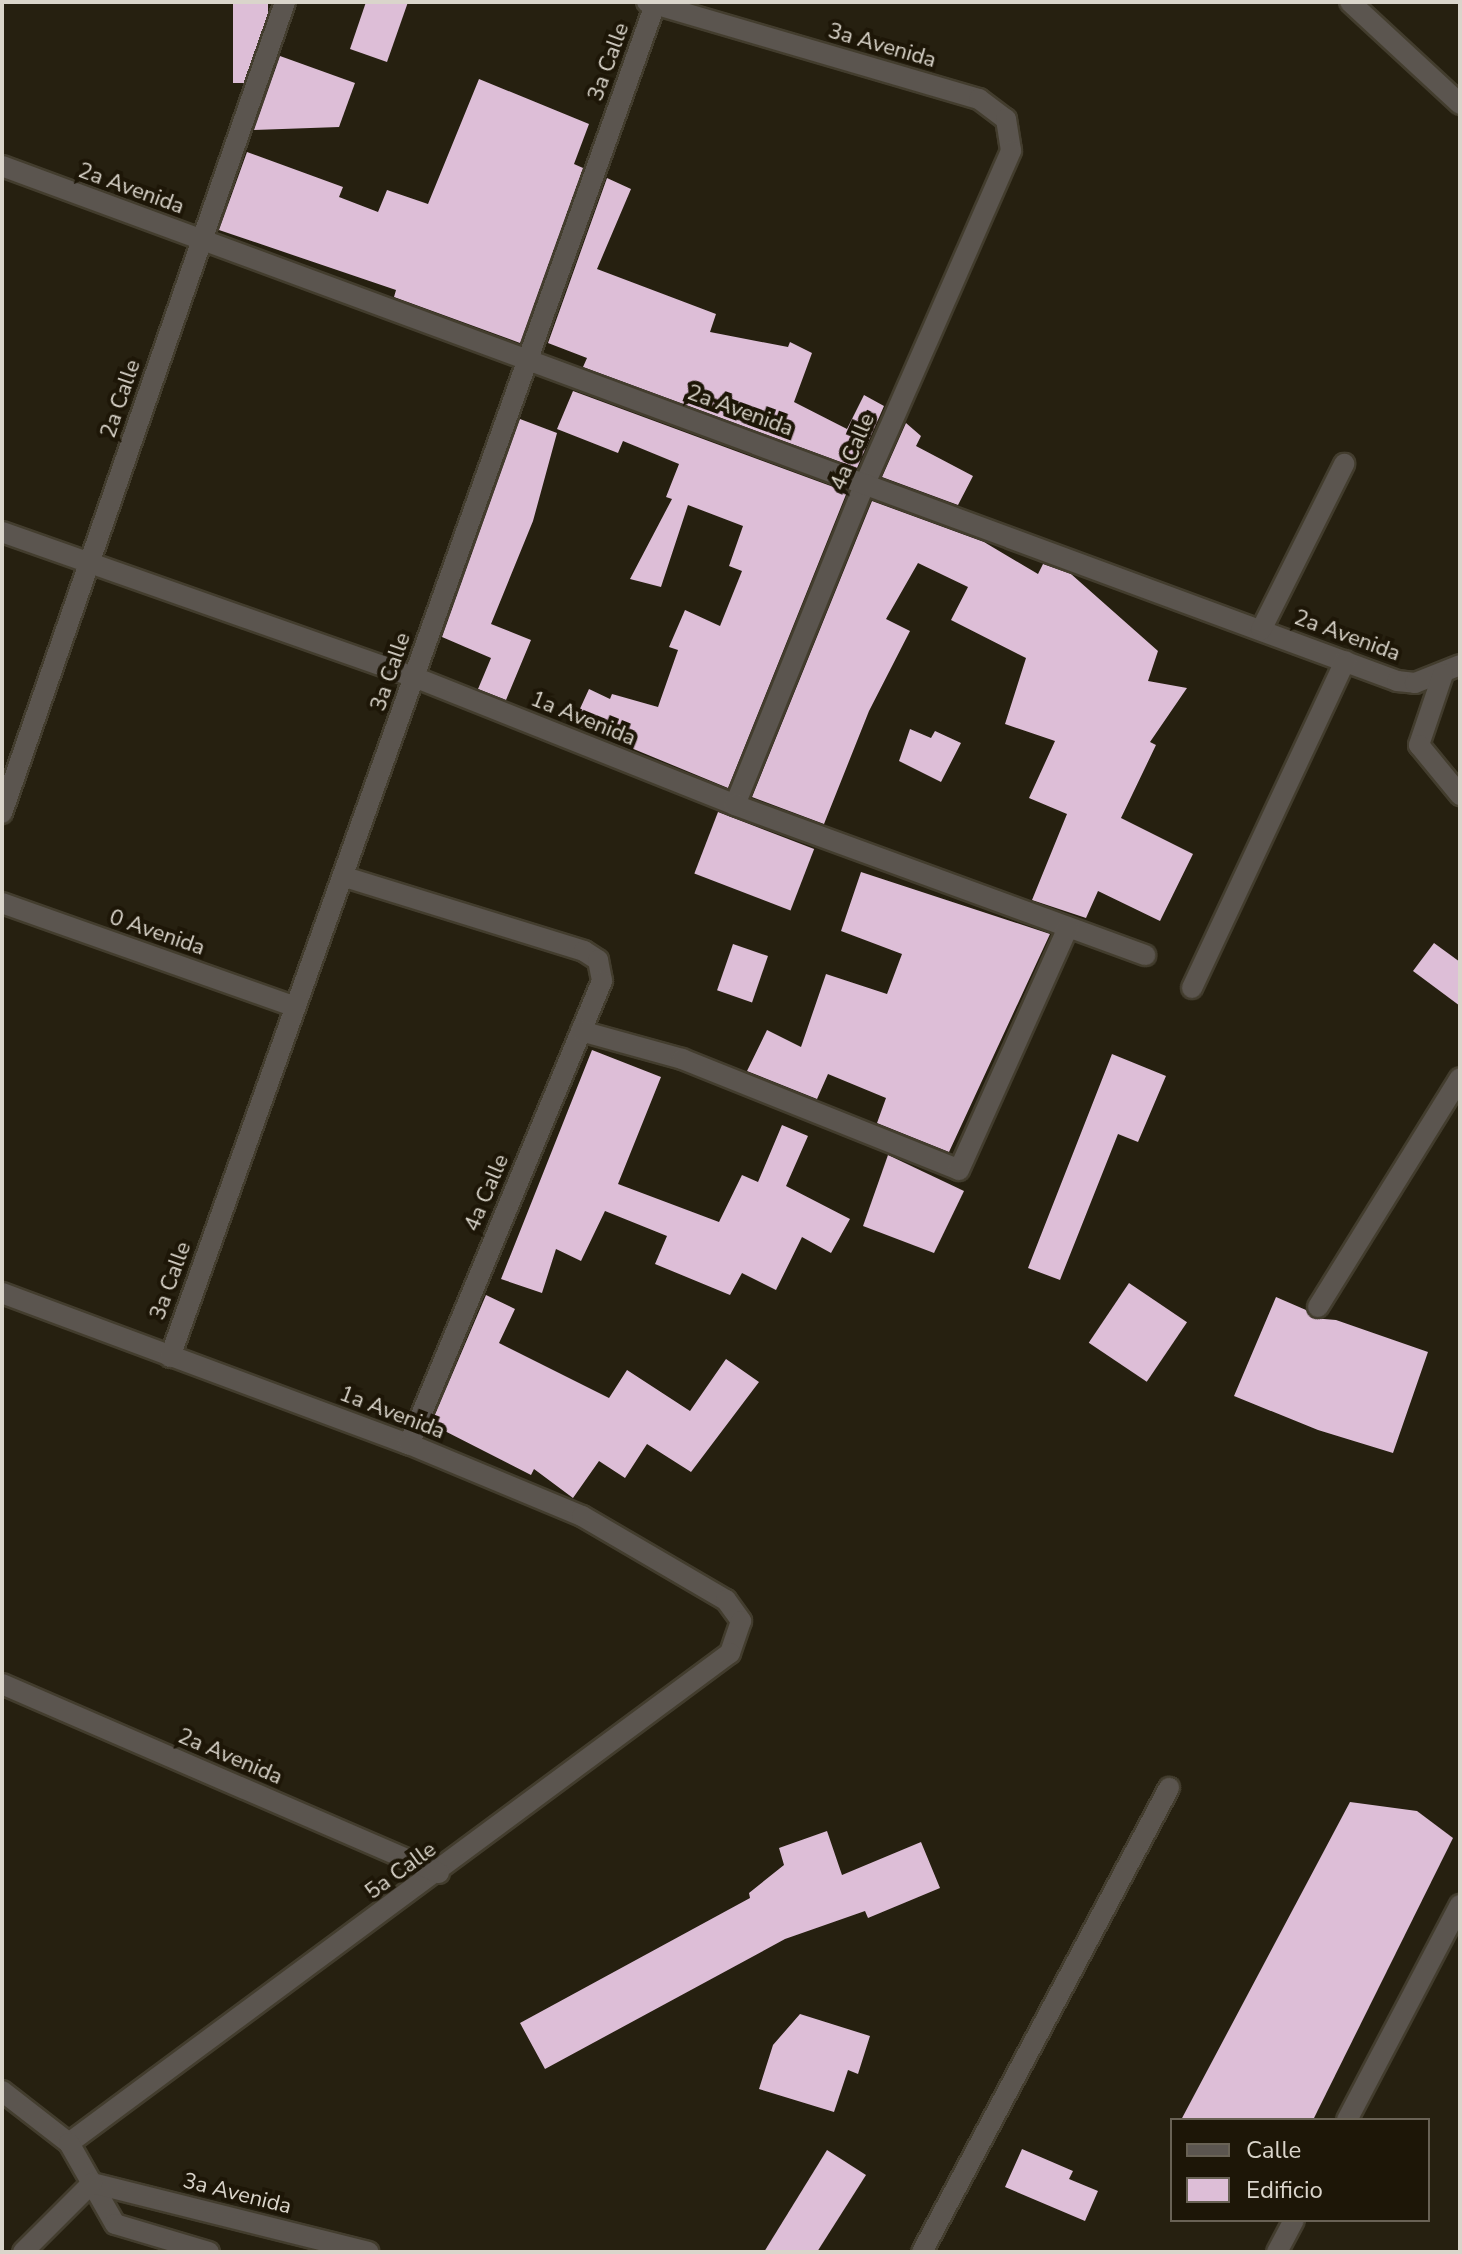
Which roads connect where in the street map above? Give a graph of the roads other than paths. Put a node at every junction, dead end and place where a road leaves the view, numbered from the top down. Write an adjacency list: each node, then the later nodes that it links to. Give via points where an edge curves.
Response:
1 (285, 2): 7 (street, 2a Calle)
2 (1350, 2): 4 (street)
3 (653, 3): 5 (street, 3a Avenida, via 979,99); 8 (street, 3a Calle)
4 (1460, 104)
5 (1006, 119): 10 (street, 4a Calle, via 1011,151)
6 (2, 166): 7 (street, 2a Avenida)
7 (201, 240): 8 (street, 2a Avenida); 12 (street, 2a Calle)
8 (528, 359): 10 (street, 2a Avenida); 16 (street, 3a Calle)
9 (1344, 464): 13 (street)
10 (865, 483): 13 (street, 2a Avenida); 18 (street, 4a Calle)
11 (2, 532): 12 (street, 1a Avenida)
12 (89, 564): 16 (street, 1a Avenida); 19 (street, 2a Calle)
13 (1261, 630): 14 (street, 2a Avenida)
14 (1345, 661): 15 (street, 2a Avenida, via 1415,683); 24 (street)
15 (1451, 669): 17 (street, via 1419,745)
16 (414, 677): 18 (street, 1a Avenida); 20 (street, 3a Calle)
17 (1460, 795)
18 (735, 805): 22 (street, 1a Avenida)
19 (2, 813)
20 (345, 877): 25 (street, 3a Calle); 26 (street, 4a Calle, via 598,960 602,981)
21 (2, 903): 25 (street, 0 Avenida)
22 (1068, 927): 23 (street, 1a Avenida); 26 (street, via 959,1170 682,1059)
23 (1145, 955)
24 (1192, 988)
25 (295, 1007): 30 (street, 3a Calle)
26 (581, 1031): 31 (street, 4a Calle)
27 (1460, 1078): 29 (street)
28 (2, 1293): 30 (street, 1a Avenida)
29 (1318, 1307)
30 (170, 1357): 31 (street, 1a Avenida)
31 (409, 1444): 32 (street, 1a Avenida, via 582,1516 726,1600)
32 (741, 1621): 35 (street, 5a Calle, via 730,1653)
33 (2, 1684): 35 (street, 2a Avenida)
34 (1169, 1788): 45 (street)
35 (439, 1873): 39 (street, 5a Calle)
36 (1460, 1905): 38 (street)
37 (2, 2091): 39 (street)
38 (1348, 2118)
39 (69, 2143): 40 (street)
40 (92, 2183): 42 (street); 43 (street, via 115,2224); 44 (street, 3a Avenida)
41 (1293, 2222): 46 (street)
42 (23, 2252)
43 (209, 2252)
44 (369, 2252)
45 (922, 2252)
46 (1277, 2252)

